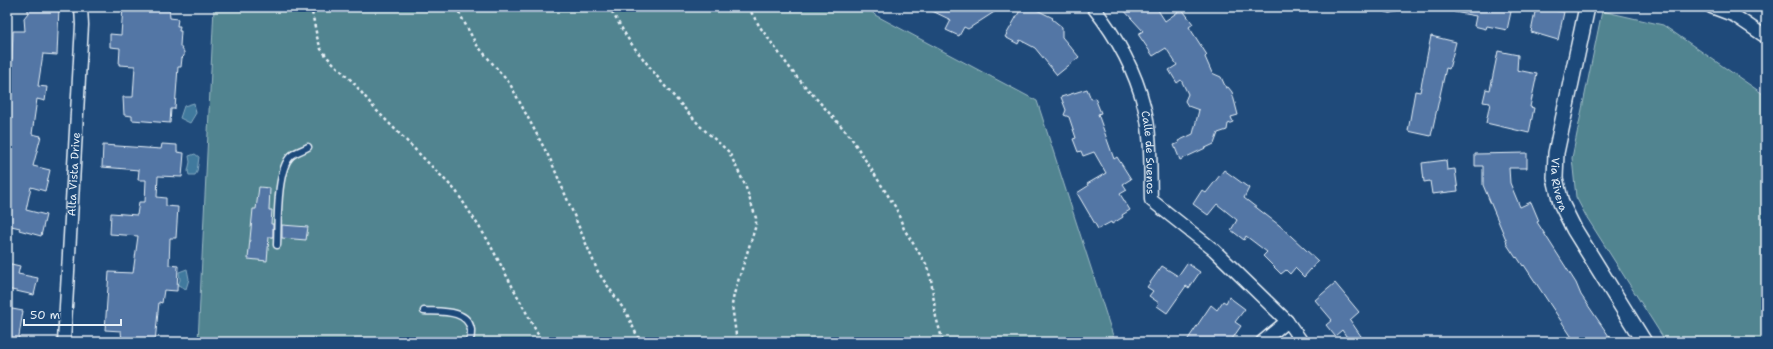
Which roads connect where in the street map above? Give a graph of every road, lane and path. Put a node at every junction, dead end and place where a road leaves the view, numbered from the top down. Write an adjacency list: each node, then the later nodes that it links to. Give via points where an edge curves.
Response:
1 (81, 7): 16 (street, Alta Vista Drive)
2 (310, 7): 18 (path, via 321,48 328,58 354,82 375,109 456,191 487,239)
3 (456, 7): 19 (path, via 476,44 510,84 551,161 598,272 627,314)
4 (609, 7): 20 (path, via 630,42 662,84 701,127 729,152 745,185 756,225 732,305)
5 (748, 7): 21 (path, via 795,75 850,136 896,208 904,229 926,264 931,278 936,317)
6 (1093, 7): 15 (street, Calle de Suenos, via 1109,27 1129,64 1144,107 1152,200 1214,250)
7 (1385, 7): 8 (lane)
8 (1399, 7)
9 (1586, 7): 24 (street, Via Rivera, via 1556,153 1555,178 1561,203 1574,230)
10 (1711, 7): 11 (street, via 1735,16)
11 (1766, 37)
12 (308, 147): 13 (lane, via 291,156 284,167)
13 (277, 245)
14 (424, 311): 17 (lane, via 459,314 465,318 470,325 471,334)
15 (1287, 321): 22 (street); 23 (street, Calle de Suenos)
16 (64, 342)
17 (468, 342)
18 (542, 342)
19 (640, 342)
20 (737, 342)
21 (943, 342)
22 (1262, 342)
23 (1302, 342)
24 (1644, 342)

